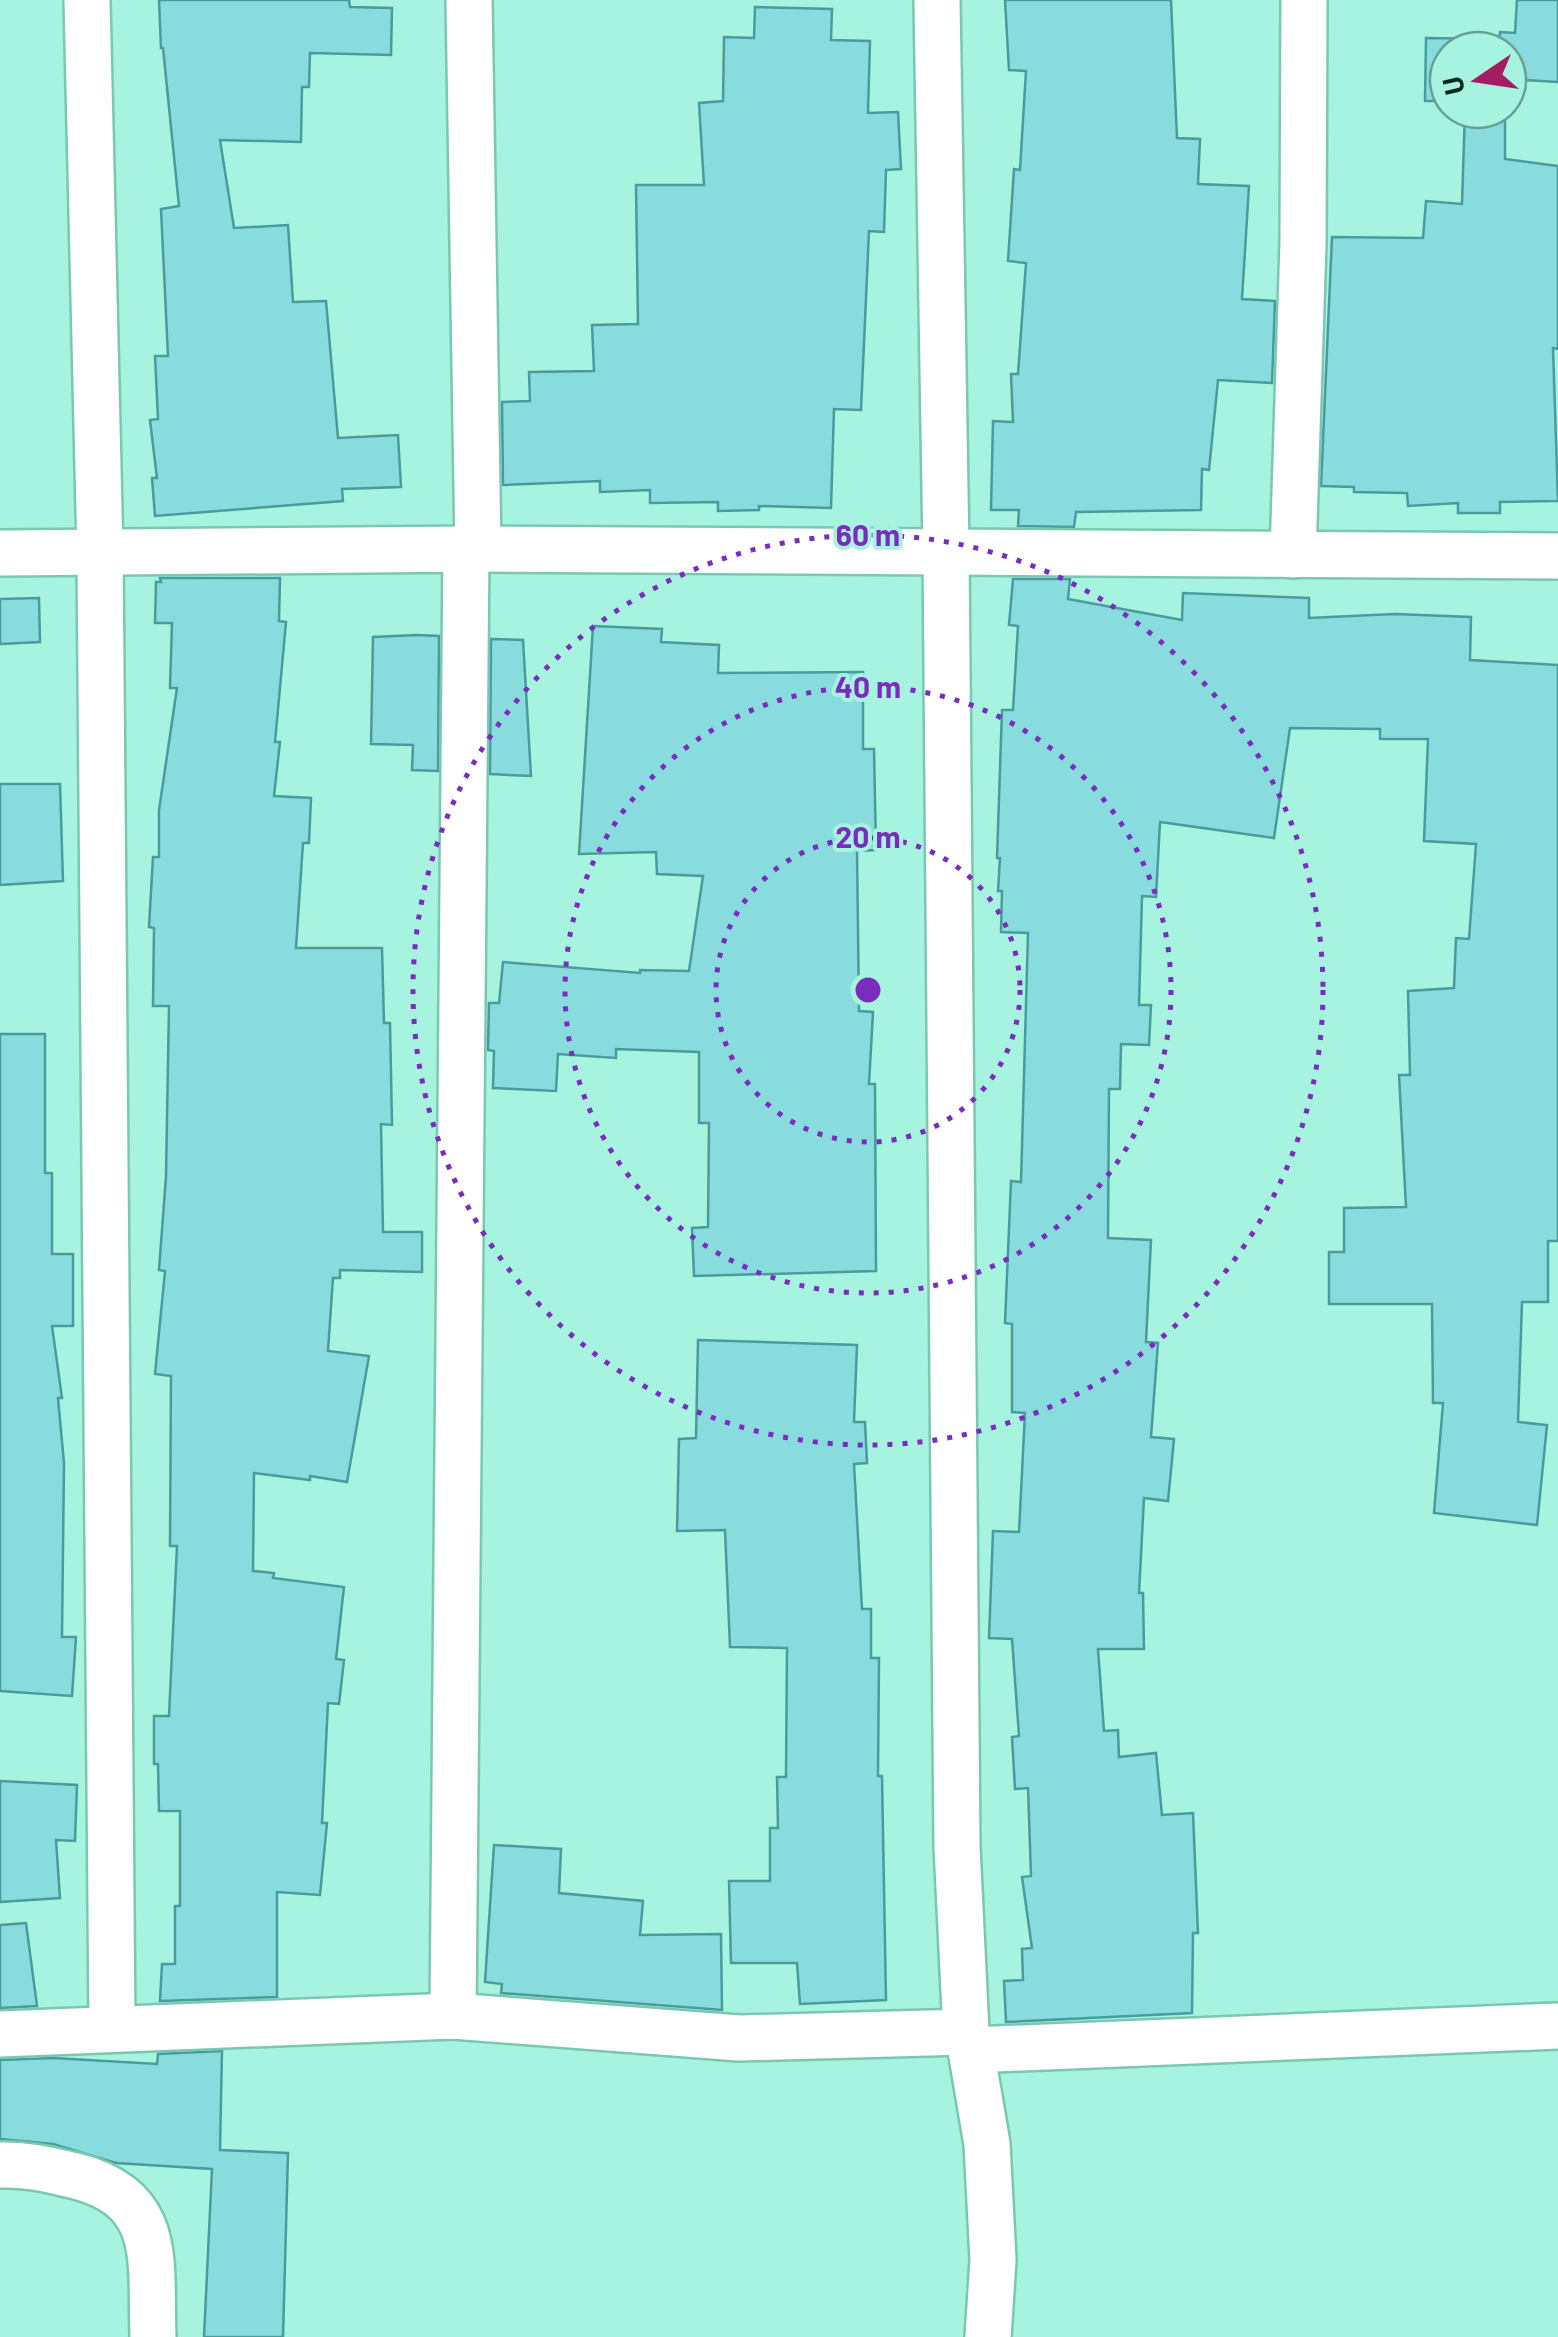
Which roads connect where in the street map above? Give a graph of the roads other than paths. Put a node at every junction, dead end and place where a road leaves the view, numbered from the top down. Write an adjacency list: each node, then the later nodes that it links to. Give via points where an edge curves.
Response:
1 (88, 0): 8 (street)
2 (469, 0): 5 (street)
3 (937, 0): 6 (street)
4 (1304, 0): 9 (street)
5 (472, 549): 6 (street); 8 (street); 11 (street)
6 (946, 551): 9 (street); 15 (street, via 957,1847)
7 (0, 553): 8 (street)
8 (100, 553): 13 (street)
9 (1294, 555): 10 (street)
10 (1558, 556)
11 (453, 2016): 13 (street); 15 (street, via 739,2038)
12 (1558, 2026): 15 (street)
13 (112, 2029): 14 (street)
14 (0, 2034)
15 (969, 2041): 18 (street, via 987,2144 993,2260)
16 (0, 2165): 17 (street, via 26,2164 103,2184 134,2206 149,2242)
17 (153, 2337)
18 (988, 2337)

